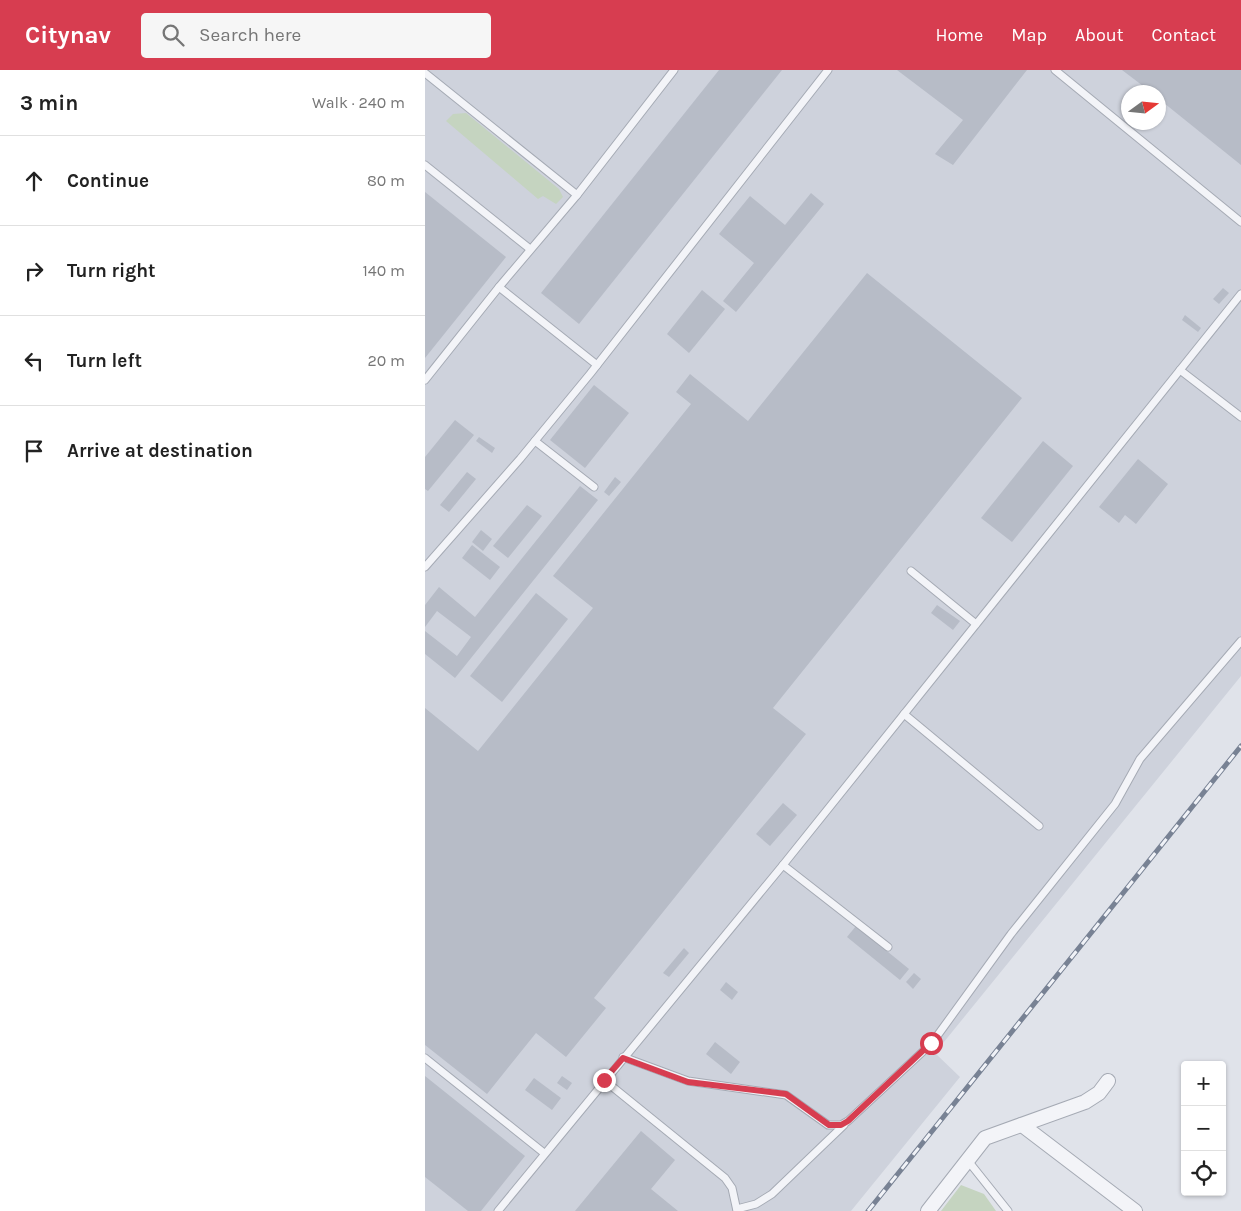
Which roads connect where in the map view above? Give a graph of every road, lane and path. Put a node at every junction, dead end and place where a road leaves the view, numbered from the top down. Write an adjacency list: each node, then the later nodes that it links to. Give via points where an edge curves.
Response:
1 (674, 70): 6 (lane)
2 (828, 70): 11 (lane)
3 (1055, 70): 7 (lane)
4 (425, 73): 6 (lane)
5 (425, 165): 8 (lane)
6 (577, 195): 8 (lane)
7 (1241, 222)
8 (530, 249): 9 (lane)
9 (499, 286): 11 (lane); 13 (lane)
10 (1241, 294): 12 (lane)
11 (597, 365): 15 (lane)
12 (1180, 370): 14 (lane); 19 (lane)
13 (425, 380)
14 (1241, 417)
15 (535, 441): 16 (lane); 17 (lane)
16 (594, 487)
17 (425, 567)
18 (911, 571): 19 (lane)
19 (976, 624): 21 (lane)
20 (1241, 641): 29 (lane, via 1140,759 1115,804 1011,934 927,1048)
21 (904, 714): 22 (lane); 23 (lane)
22 (1039, 826)
23 (783, 865): 24 (lane); 26 (lane)
24 (889, 947)
25 (425, 1058): 31 (lane)
26 (623, 1058): 27 (lane); 29 (lane, via 688,1082 786,1094 829,1125)
27 (604, 1080): 31 (lane); 33 (lane, via 725,1178 732,1188)
28 (1108, 1081): 30 (street, via 1099,1094 1085,1102)
29 (848, 1121): 33 (lane, via 772,1194)
30 (1022, 1125): 32 (street, via 985,1138); 37 (street)
31 (544, 1153): 34 (lane)
32 (969, 1162): 35 (street); 36 (lane)
33 (737, 1210)
34 (498, 1211)
35 (928, 1211)
36 (1007, 1211)
37 (1135, 1211)

